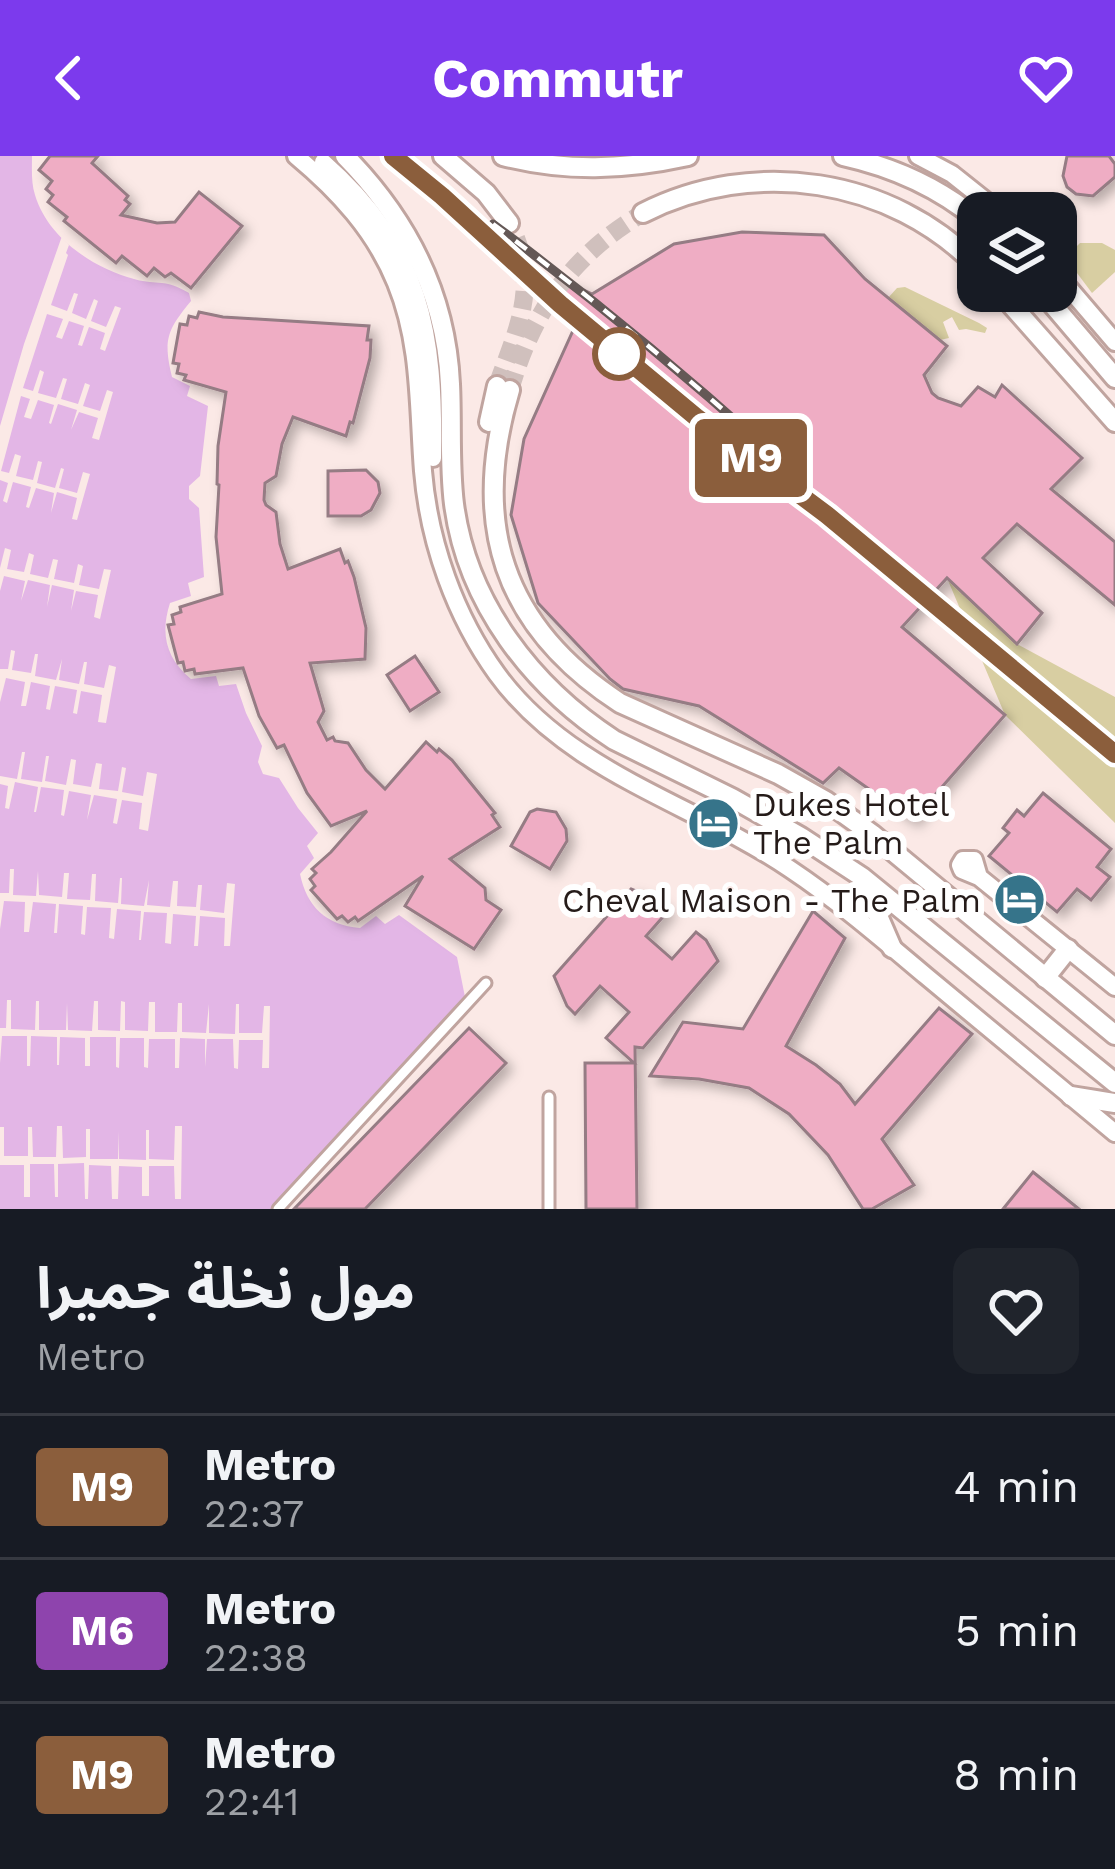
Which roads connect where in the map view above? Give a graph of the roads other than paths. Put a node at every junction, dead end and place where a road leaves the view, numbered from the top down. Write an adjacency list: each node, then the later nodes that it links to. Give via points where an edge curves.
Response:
1 (296, 156): 21 (street, via 356,214 398,286 417,359)
2 (345, 156): 22 (main road, via 383,197 426,272 445,336 459,530 508,640 594,727)
3 (443, 156): 12 (main road)
4 (502, 156): 5 (main road, via 606,169)
5 (688, 156)
6 (842, 156): 10 (main road, via 909,176)
7 (918, 156): 9 (street)
8 (323, 162): 21 (street, via 376,219 420,305 434,381)
9 (975, 192)
10 (957, 204)
11 (643, 213): 13 (main road, via 727,184 815,184 899,210)
12 (509, 223)
13 (957, 249)
14 (1077, 298): 17 (street)
15 (1018, 312): 20 (main road)
16 (1059, 312): 18 (main road)
17 (1115, 342)
18 (1115, 378)
19 (503, 388): 26 (main road, via 495,528 523,607 557,652 644,716 826,801)
20 (1115, 422)
21 (431, 521): 24 (street, via 470,630 539,723 768,854)
22 (862, 877): 24 (main road); 30 (main road)
23 (979, 877): 25 (street)
24 (892, 948): 32 (street)
25 (1068, 950): 26 (main road); 28 (street)
26 (1046, 978): 29 (main road)
27 (486, 983): 35 (street)
28 (1115, 987)
29 (1115, 1035)
30 (1115, 1084)
31 (548, 1096): 36 (street)
32 (1071, 1096): 33 (main road); 34 (street)
33 (1115, 1103)
34 (1115, 1133)
35 (278, 1209)
36 (549, 1209)

